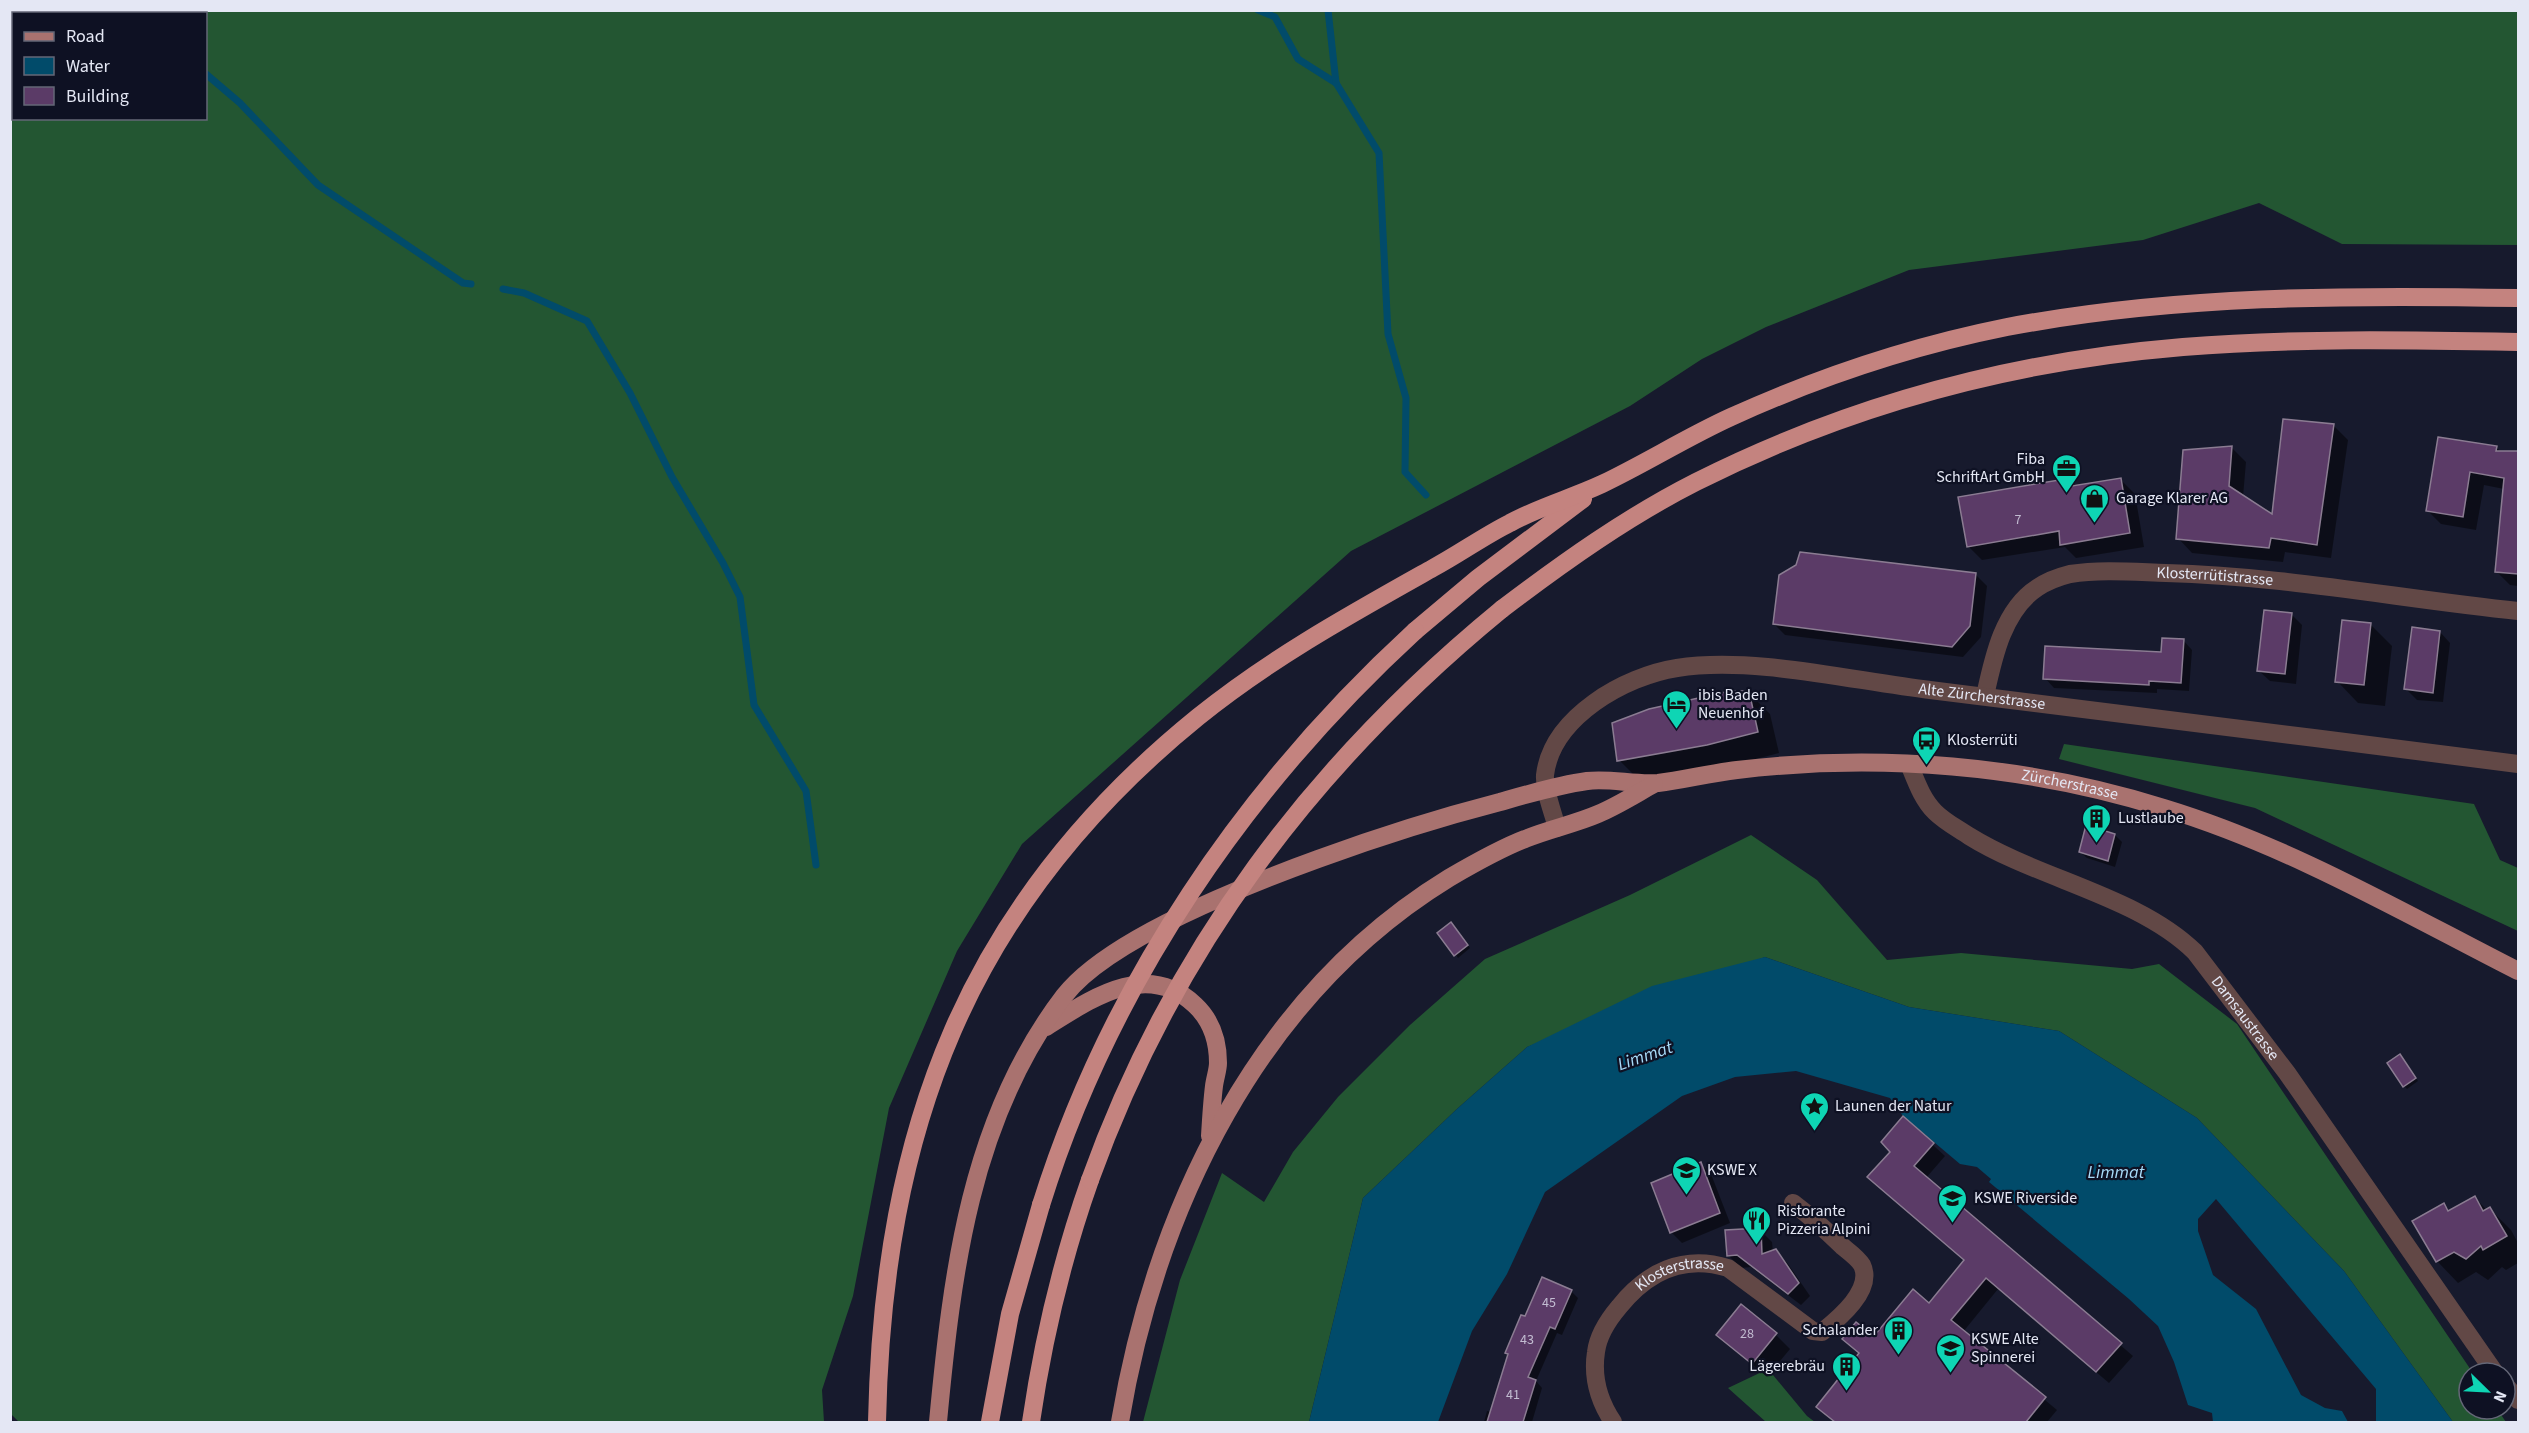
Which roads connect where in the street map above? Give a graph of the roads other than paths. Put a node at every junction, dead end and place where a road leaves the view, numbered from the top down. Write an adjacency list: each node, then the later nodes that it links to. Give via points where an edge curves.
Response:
1 (2518, 298): 3 (highway, via 2366,296 2238,300 2120,310 2002,328 1890,356 1781,395 1675,444)
2 (2518, 342): 19 (highway, bridge, via 2343,340 2182,347 2068,361 1955,384 1818,427 1746,457 1595,541 1502,609 1414,684 1373,725 1263,855 1199,951 1120,1104 1090,1180 1051,1311)
3 (1606, 482): 16 (highway, via 1511,522 1286,653 1200,716 1141,766 1071,840 1035,885 996,944 964,1005 920,1115 893,1231 883,1306); 18 (highway, bridge, via 1478,578 1345,698 1232,832 1191,892 1148,961 1110,1034 1062,1144 1011,1314)
4 (2518, 611): 5 (street, Klosterrütistrasse, via 2224,576 2071,574 2035,589 2020,604 2004,630)
5 (1985, 696): 7 (street, Alte Zürcherstrasse); 9 (street, Alte Zürcherstrasse, via 1753,666 1677,668 1612,690 1591,704 1555,746 1545,778)
6 (1909, 764): 8 (main road, Zürcherstrasse, via 1737,770); 11 (main road, Zürcherstrasse, via 1979,769 2061,782 2198,819 2334,877); 15 (street, Damsaustrasse, via 1923,796 1943,819 2012,860 2162,926 2195,952 2287,1073)
7 (2518, 764)
8 (1656, 783): 9 (main road, via 1590,780); 10 (main road, via 1598,814)
9 (1548, 790): 10 (street, Alte Zürcherstrasse); 12 (main road, via 1398,831 1230,894 1139,938 1100,964 1067,991)
10 (1557, 828): 13 (main road, via 1525,839 1449,878 1395,915 1346,957 1279,1032 1239,1089)
11 (2518, 971)
12 (1040, 1030): 13 (main road, via 1100,994 1125,986 1149,984 1180,993 1203,1013 1215,1037 1218,1063); 17 (main road, via 1005,1095 977,1172 954,1290)
13 (1209, 1144): 20 (main road, via 1161,1259)
14 (1793, 1203): 21 (street, Klosterstrasse, via 1862,1264 1864,1275 1859,1295 1822,1332 1813,1331 1728,1268 1685,1263 1657,1273 1621,1304 1596,1350 1597,1392)
15 (2487, 1361)
16 (877, 1422)
17 (938, 1422)
18 (990, 1422)
19 (1031, 1422)
20 (1119, 1422)
21 (1613, 1422)

